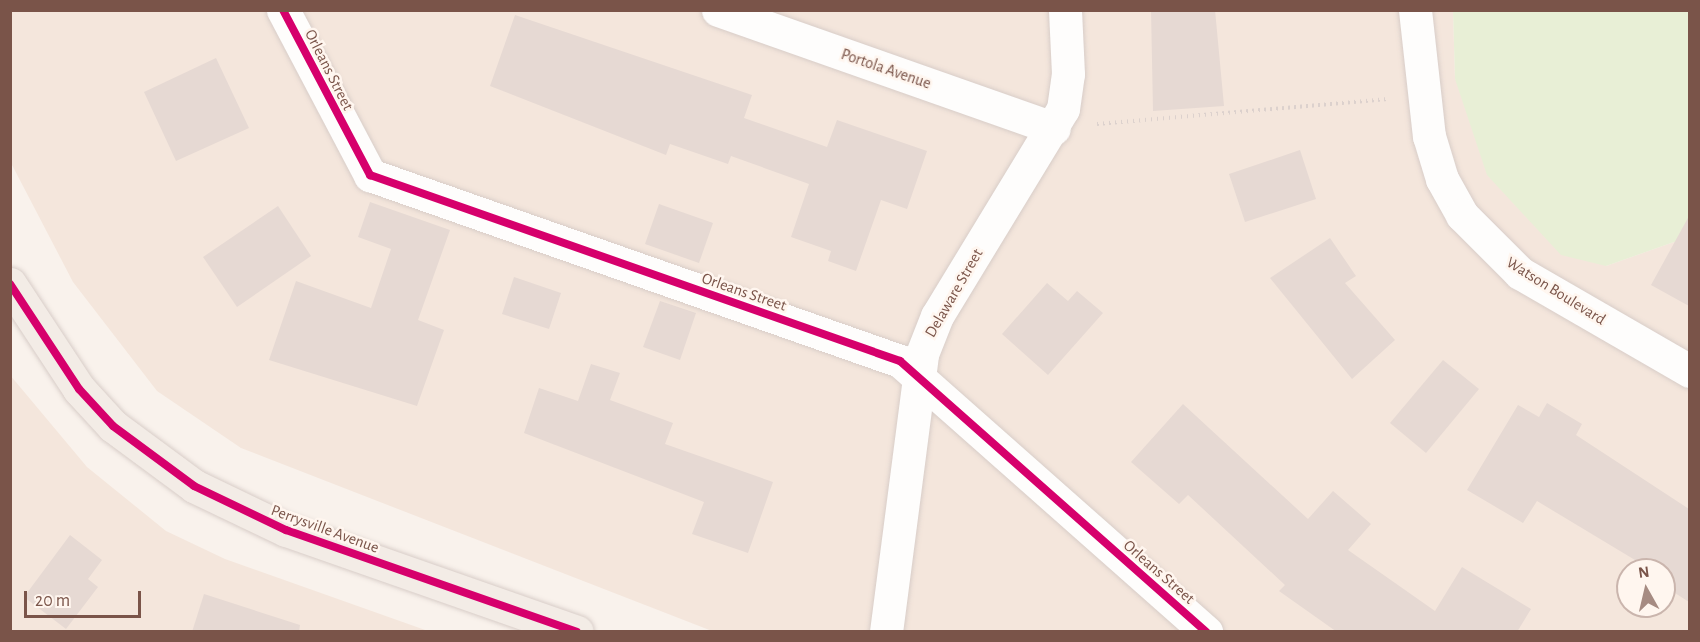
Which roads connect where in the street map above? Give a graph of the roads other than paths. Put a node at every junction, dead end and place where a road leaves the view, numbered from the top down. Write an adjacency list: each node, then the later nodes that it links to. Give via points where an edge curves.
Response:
1 (283, 10): 8 (street, Orleans Street, via 366,171 376,179 900,361)
2 (718, 10): 5 (street, Portola Avenue)
3 (1065, 10): 5 (street, Delaware Street, via 1067,91)
4 (1415, 10): 7 (street, Watson Boulevard, via 1422,96 1442,179 1486,245 1520,273)
5 (1054, 128): 8 (street, Delaware Street, via 937,316)
6 (10, 284): 9 (main road, Perrysville Avenue, via 79,389 113,426 194,486 286,530)
7 (1689, 371)
8 (918, 377): 10 (street, Delaware Street); 11 (street, Orleans Street)
9 (577, 632)
10 (886, 632)
11 (1206, 632)

